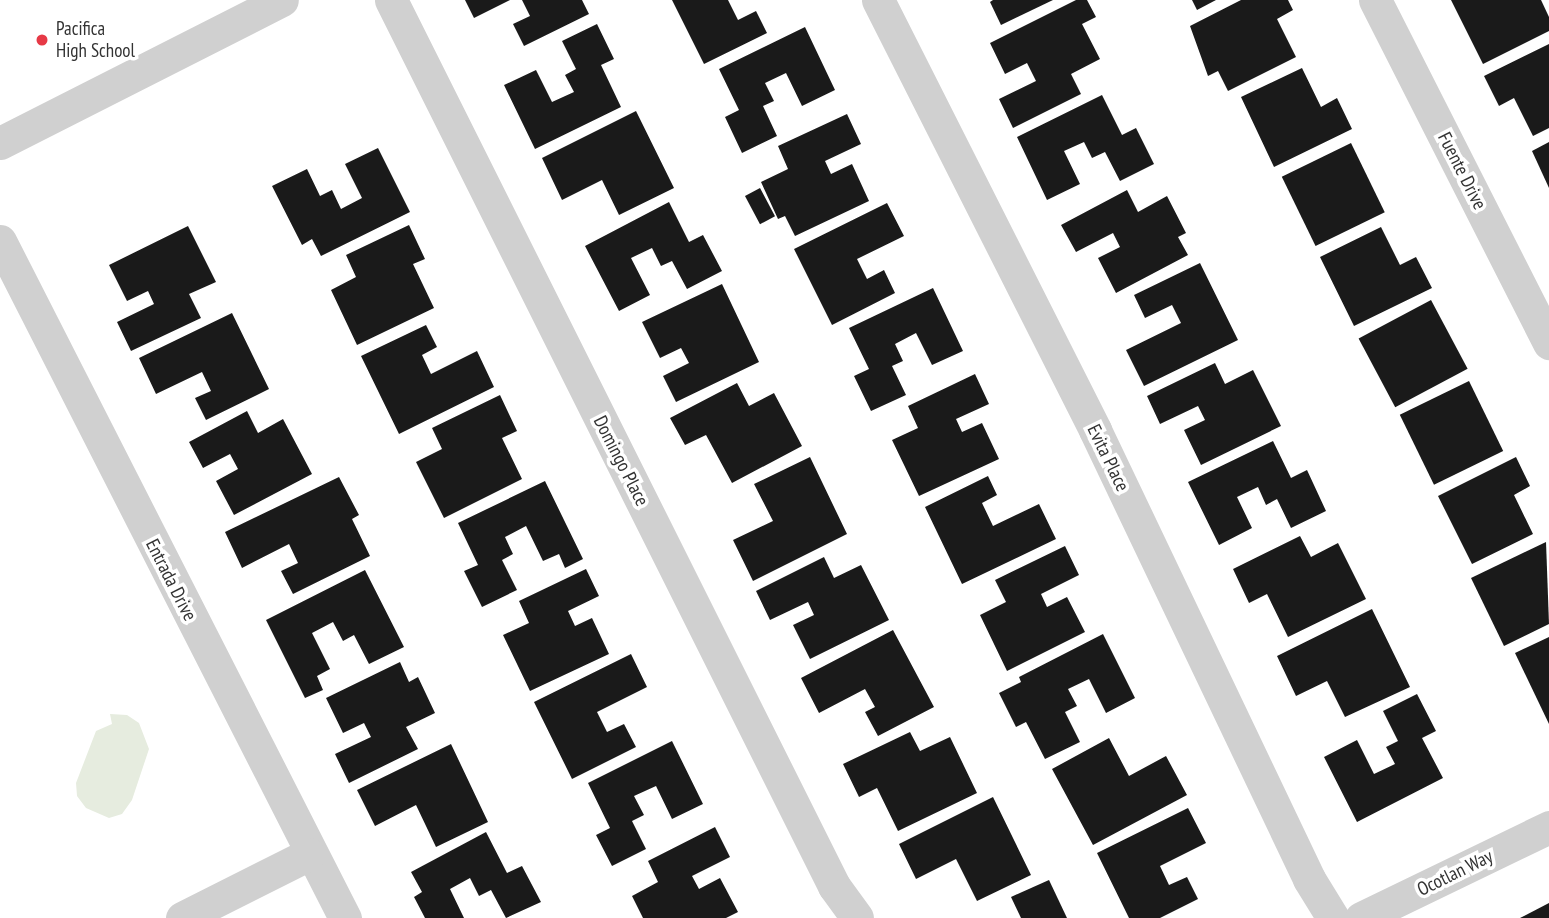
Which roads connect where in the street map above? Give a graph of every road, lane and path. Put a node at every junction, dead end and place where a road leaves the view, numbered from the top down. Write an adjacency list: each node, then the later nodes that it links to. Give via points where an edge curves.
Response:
1 (282, 0): 5 (street)
2 (391, 0): 12 (street, Domingo Place, via 834,886)
3 (878, 0): 13 (street, Evita Place, via 1095,430 1309,879)
4 (1375, 0): 7 (street, Fuente Drive)
5 (0, 143)
6 (0, 241): 9 (street, Entrada Drive)
7 (1549, 343)
8 (1549, 827): 14 (street, Ocotlan Way)
9 (309, 854): 10 (street); 11 (street, Entrada Drive)
10 (182, 918)
11 (345, 918)
12 (857, 918)
13 (1333, 918)
14 (1361, 918)

